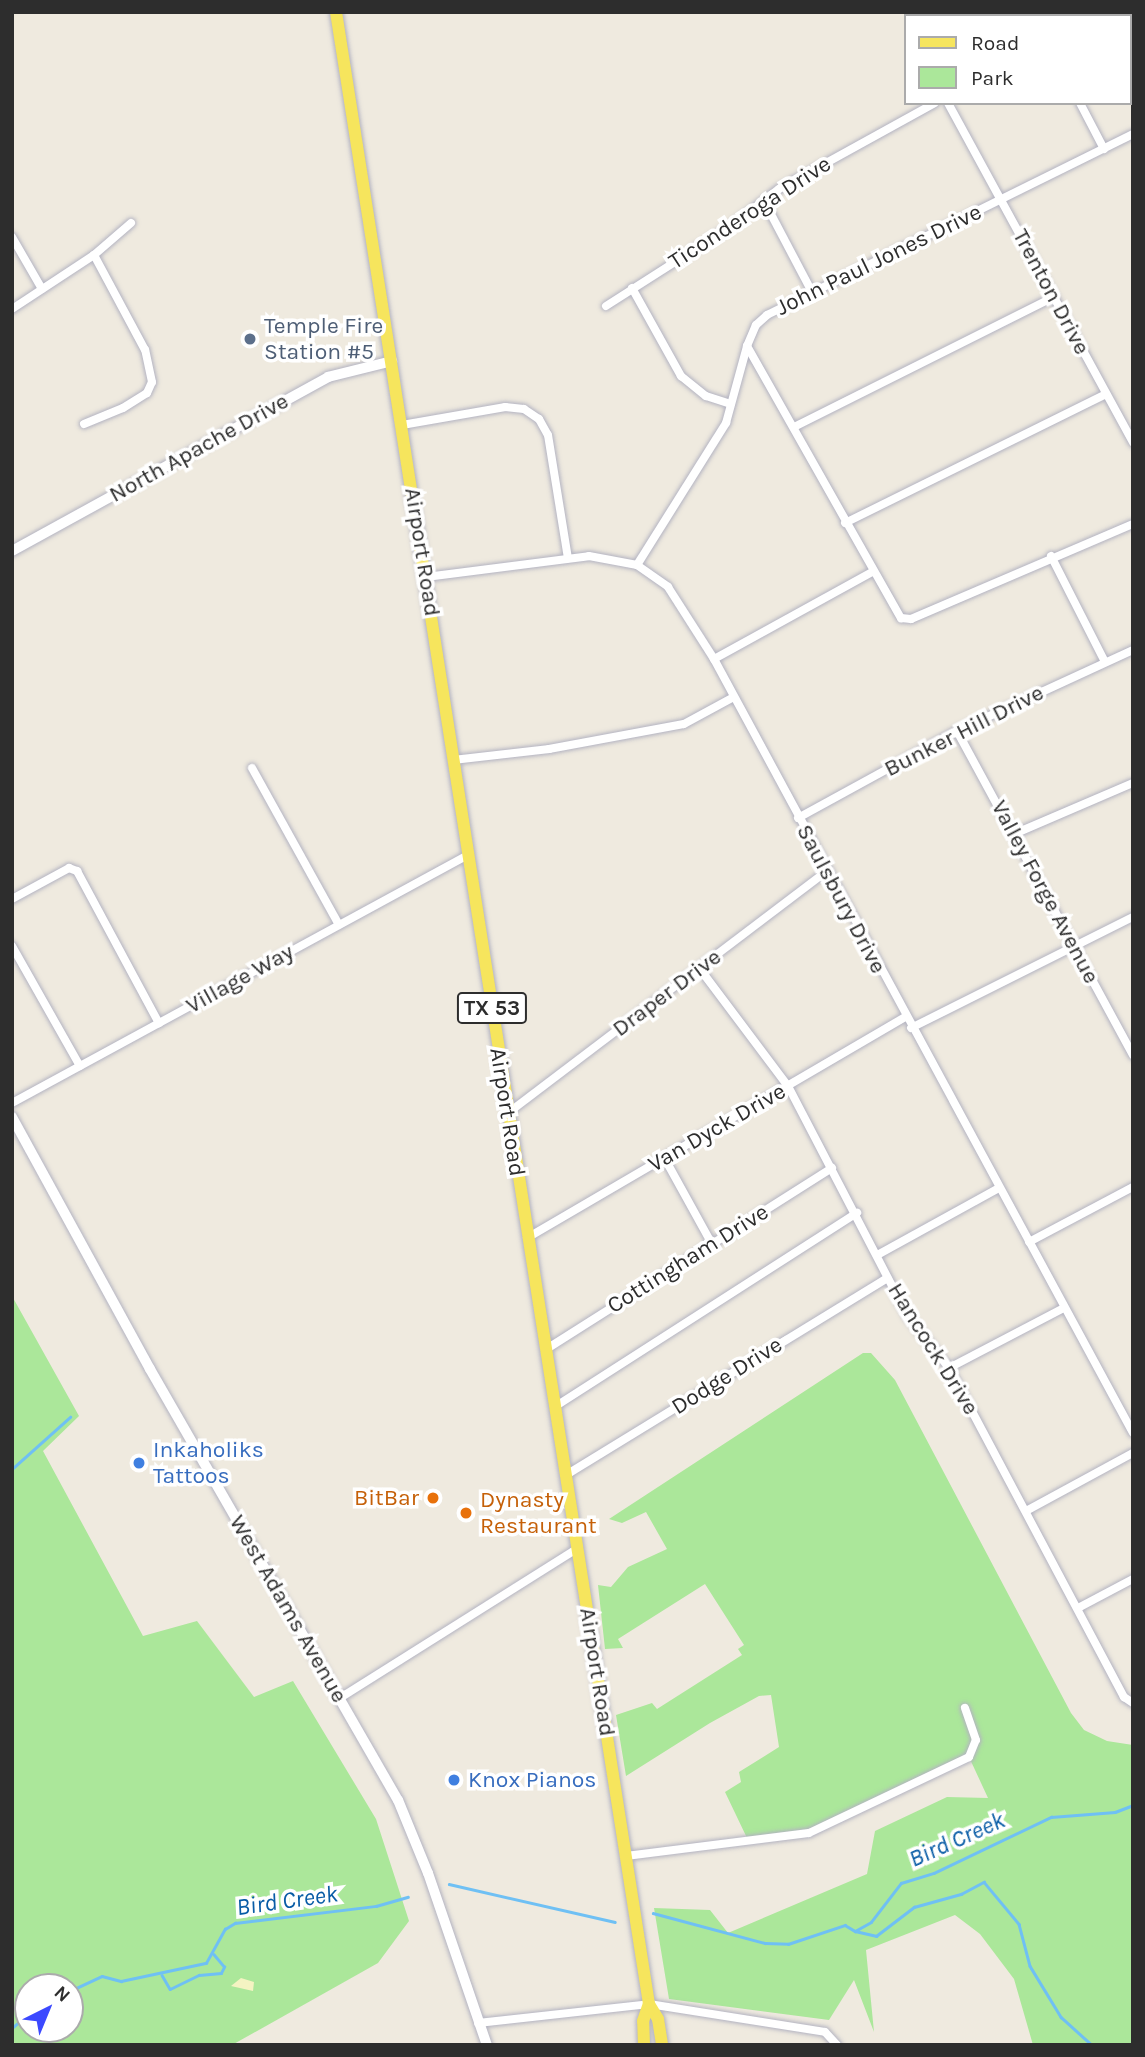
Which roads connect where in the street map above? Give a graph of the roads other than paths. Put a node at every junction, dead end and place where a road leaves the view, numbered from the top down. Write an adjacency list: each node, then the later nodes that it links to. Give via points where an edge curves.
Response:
1 (337, 12): 19 (main road, Airport Road / TX 53)
2 (931, 105): 8 (street, Ticonderoga Drive)
3 (949, 105): 7 (street, Trenton Drive)
4 (1081, 105): 6 (street)
5 (1133, 134): 6 (street, John Paul Jones Drive)
6 (1104, 149): 7 (street, John Paul Jones Drive)
7 (1002, 200): 14 (street, John Paul Jones Drive); 15 (street, Trenton Drive)
8 (764, 201): 12 (street, Ticonderoga Drive); 14 (street)
9 (131, 223): 11 (street)
10 (12, 237): 13 (street)
11 (94, 255): 13 (street); 22 (street, via 145,350 152,382 147,393 124,408)
12 (632, 288): 16 (street, Ticonderoga Drive); 21 (street, via 681,376 706,396)
13 (42, 289): 17 (street)
14 (812, 292): 18 (street, John Paul Jones Drive, via 767,315 756,325)
15 (1054, 296): 20 (street, Trenton Drive); 24 (street)
16 (606, 306)
17 (12, 309)
18 (747, 346): 21 (street, John Paul Jones Drive); 24 (street)
19 (392, 361): 23 (main road, Airport Road / TX 53); 28 (street, North Apache Drive, via 328,377)
20 (1106, 394): 25 (street, Trenton Drive); 26 (street)
21 (731, 404): 31 (street, John Paul Jones Drive, via 716,442)
22 (84, 425)
23 (402, 425): 30 (street, via 505,407 524,409 539,419 548,435); 33 (main road, Airport Road / TX 53)
24 (794, 427): 26 (street)
25 (1133, 443)
26 (845, 523): 32 (street)
27 (1133, 524): 29 (street)
28 (12, 551)
29 (1051, 556): 32 (street, via 911,619 901,618); 36 (street)
30 (568, 558): 31 (street, Saulsbury Drive, via 589,555); 33 (street, Saulsbury Drive)
31 (637, 565): 35 (street, Saulsbury Drive, via 668,587)
32 (872, 572): 35 (street)
33 (426, 577): 39 (main road, Airport Road / TX 53)
34 (1133, 650): 36 (street, Bunker Hill Drive)
35 (714, 659): 37 (street, Saulsbury Drive)
36 (1105, 662): 38 (street, Bunker Hill Drive)
37 (732, 698): 39 (street, via 684,724 549,749); 42 (street, Saulsbury Drive)
38 (957, 731): 42 (street, Bunker Hill Drive); 43 (street, Valley Forge Avenue)
39 (453, 760): 44 (main road, Airport Road / TX 53)
40 (252, 768): 48 (street)
41 (1133, 783): 43 (street)
42 (798, 818): 45 (street, Saulsbury Drive)
43 (1014, 834): 49 (street, Valley Forge Avenue)
44 (468, 855): 48 (street, Village Way); 59 (main road, Airport Road / TX 53)
45 (826, 872): 51 (street, Draper Drive); 52 (street, Saulsbury Drive)
46 (12, 900): 53 (street, via 69,868 77,871)
47 (1133, 917): 49 (street)
48 (339, 925): 53 (street, Village Way)
49 (1073, 944): 54 (street); 55 (street, Valley Forge Avenue)
50 (12, 946): 56 (street)
51 (700, 969): 57 (street, Hancock Drive); 59 (street, Draper Drive)
52 (905, 1017): 54 (street, Saulsbury Drive); 57 (street, Van Dyck Drive)
53 (159, 1023): 56 (street, Village Way)
54 (911, 1028): 63 (street, Saulsbury Drive)
55 (1132, 1051)
56 (80, 1066): 58 (street, Village Way)
57 (788, 1086): 61 (street, Van Dyck Drive); 62 (street, Hancock Drive)
58 (12, 1103)
59 (508, 1113): 66 (main road, Airport Road / TX 53)
60 (12, 1117): 82 (main road, West Adams Avenue, via 150,1369)
61 (665, 1159): 66 (street, Van Dyck Drive); 68 (street)
62 (832, 1168): 65 (street, Hancock Drive); 68 (street, Cottingham Drive)
63 (999, 1188): 67 (street, Saulsbury Drive); 69 (street)
64 (1133, 1188): 67 (street)
65 (857, 1213): 69 (street, Hancock Drive); 74 (street)
66 (527, 1238): 72 (main road, Airport Road / TX 53)
67 (1029, 1242): 71 (street, Saulsbury Drive)
68 (712, 1244): 72 (street, Cottingham Drive)
69 (879, 1254): 70 (street, Hancock Drive)
70 (888, 1278): 73 (street, Hancock Drive, via 907,1315); 77 (street, Dodge Drive)
71 (1064, 1308): 73 (street); 75 (street, Saulsbury Drive)
72 (545, 1350): 74 (main road, Airport Road / TX 53)
73 (950, 1368): 78 (street, Hancock Drive)
74 (556, 1406): 77 (main road, Airport Road / TX 53)
75 (1133, 1433)
76 (1133, 1453): 78 (street)
77 (566, 1475): 79 (main road, Airport Road / TX 53)
78 (1026, 1511): 81 (street, Hancock Drive)
79 (578, 1548): 82 (street); 85 (main road, Airport Road / TX 53)
80 (1133, 1579): 81 (street)
81 (1078, 1608): 83 (street, Hancock Drive)
82 (340, 1698): 87 (main road, West Adams Avenue, via 398,1800 431,1881)
83 (1132, 1703)
84 (965, 1708): 85 (street, via 976,1740 969,1756 809,1833)
85 (626, 1856): 86 (main road, Airport Road / TX 53)
86 (649, 2004): 87 (street); 89 (main road, Airport Road / TX 53); 90 (main road, Airport Road / TX 53, via 659,2019); 91 (street, via 825,2032)
87 (478, 2023): 88 (main road, West Adams Avenue)
88 (487, 2045)
89 (644, 2045)
90 (662, 2045)
91 (837, 2045)

